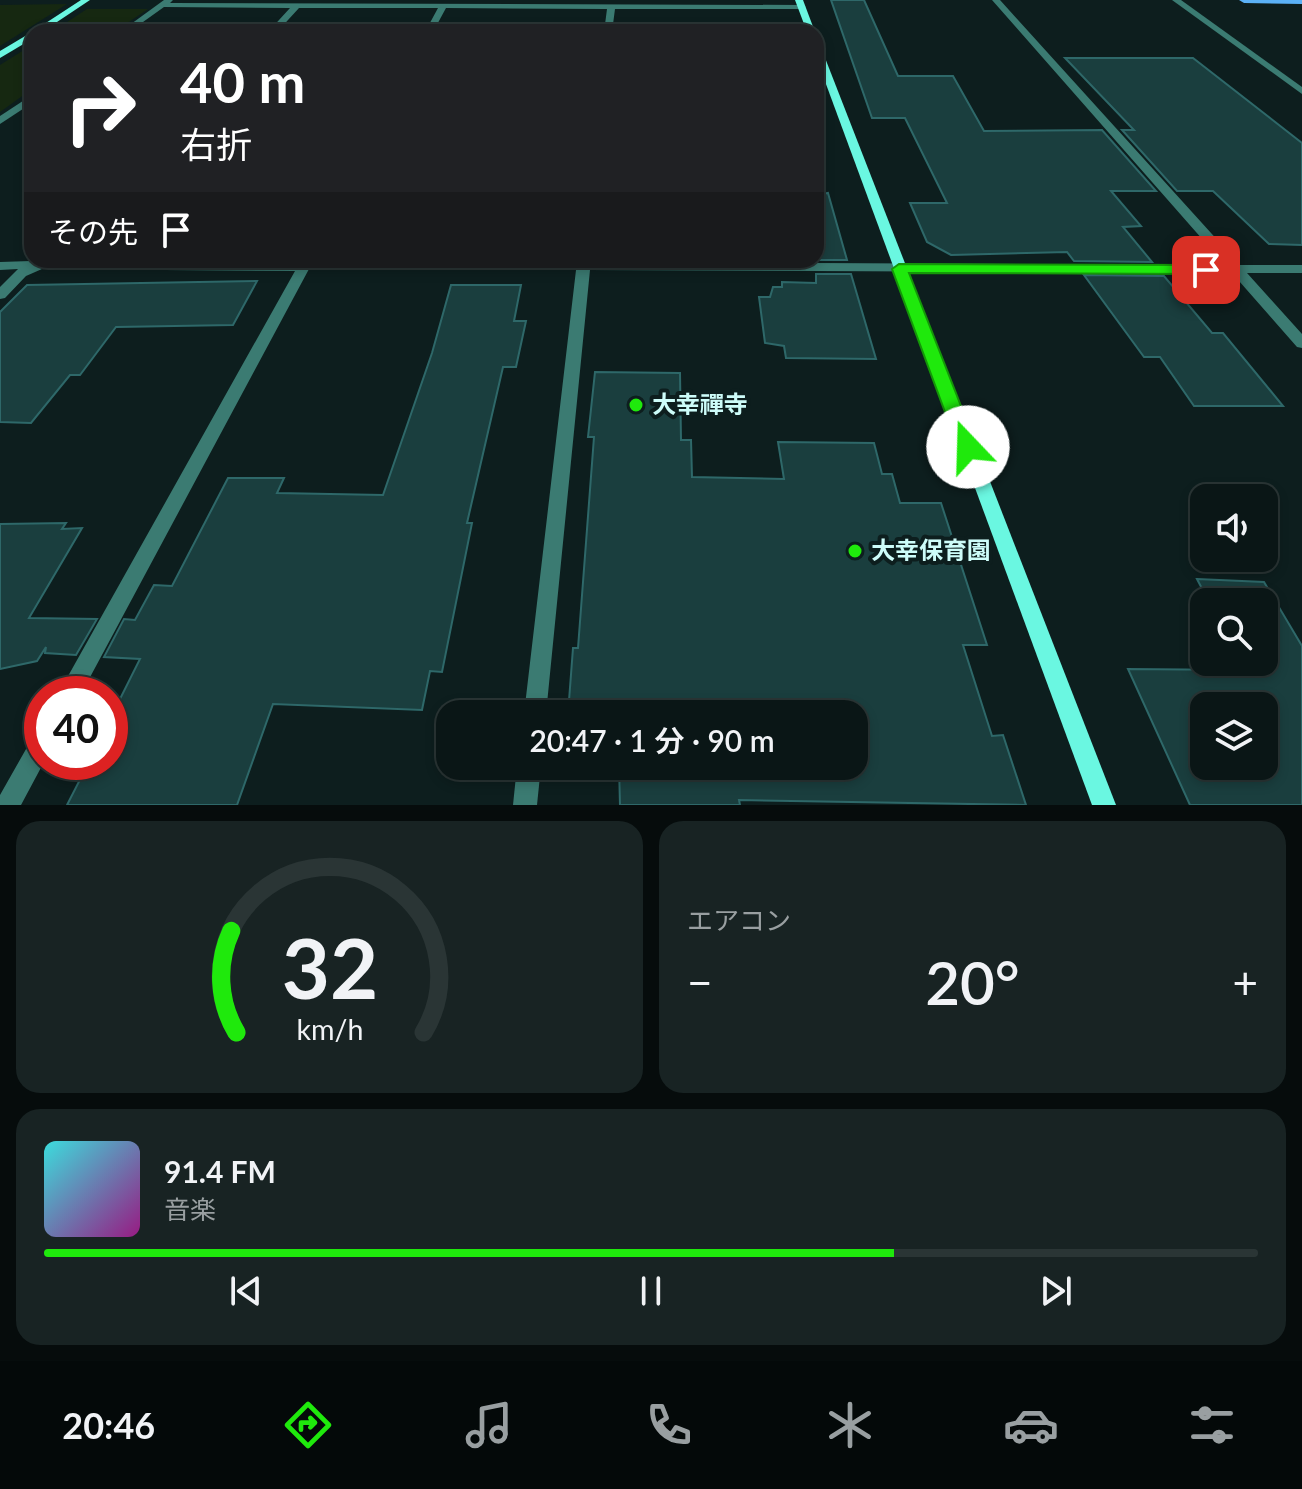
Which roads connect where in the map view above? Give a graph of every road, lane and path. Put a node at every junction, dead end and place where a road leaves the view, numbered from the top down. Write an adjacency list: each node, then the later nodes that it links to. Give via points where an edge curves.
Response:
1 (86, 0): 11 (street)
2 (996, 0): 31 (street)
3 (1176, 0): 20 (street)
4 (1244, 0): 5 (main road)
5 (1302, 1)
6 (166, 2): 8 (street); 12 (street)
7 (800, 3): 10 (street); 16 (street)
8 (297, 5): 9 (street); 13 (street)
9 (444, 5): 10 (street); 14 (street)
10 (611, 5): 15 (street)
11 (48, 24)
12 (135, 24)
13 (279, 24)
14 (433, 24)
15 (609, 24)
16 (808, 24)
17 (24, 39): 18 (street)
18 (0, 55)
19 (824, 67): 29 (street)
20 (1302, 91)
21 (24, 104): 22 (street)
22 (0, 121)
23 (24, 264): 24 (street)
24 (0, 266)
25 (824, 267): 29 (street)
26 (33, 268): 32 (street)
27 (304, 268): 34 (street)
28 (583, 268): 35 (street)
29 (899, 269): 31 (street); 40 (street)
30 (1302, 269): 31 (street)
31 (1236, 270): 33 (street)
32 (0, 295)
33 (1302, 343)
34 (79, 676)
35 (537, 700)
36 (24, 776): 38 (street)
37 (528, 780): 39 (street)
38 (8, 805)
39 (525, 805)
40 (1104, 805)

